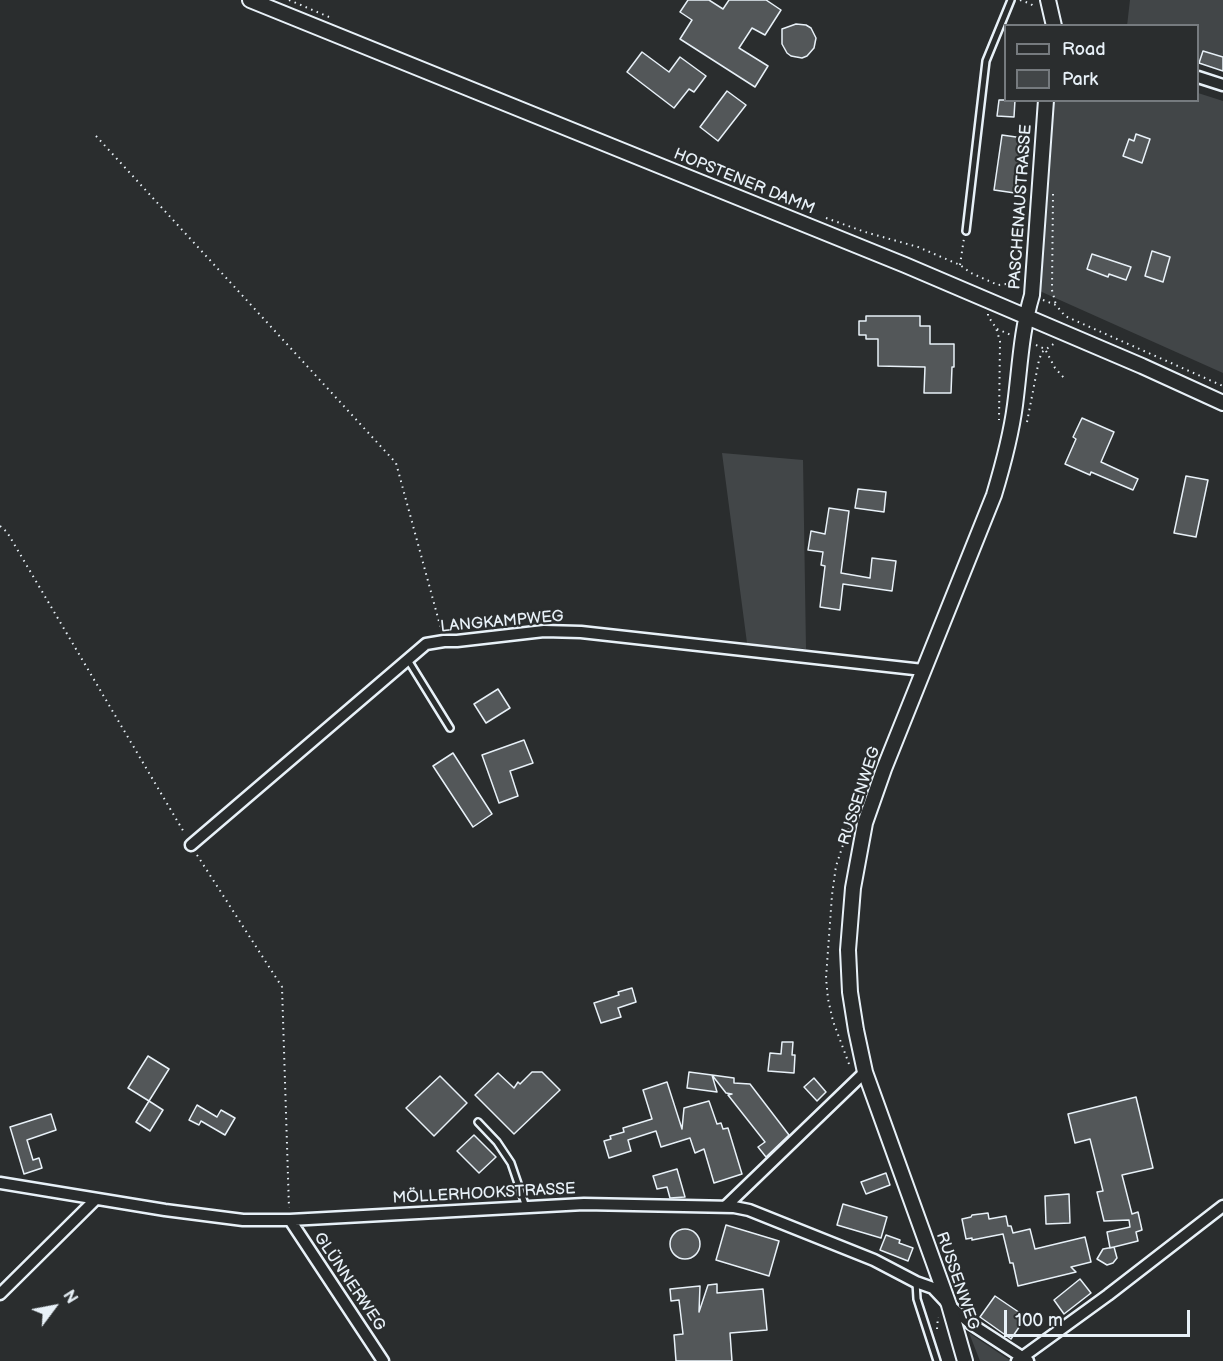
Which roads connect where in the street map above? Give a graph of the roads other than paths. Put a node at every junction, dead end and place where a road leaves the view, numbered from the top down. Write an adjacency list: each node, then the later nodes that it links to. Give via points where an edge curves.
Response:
1 (250, 0): 9 (street, HOPSTENER DAMM)
2 (1011, 0): 8 (lane, via 986,61)
3 (1048, 0): 4 (street)
4 (1054, 24)
5 (1199, 79): 6 (street)
6 (1223, 86)
7 (1046, 102): 9 (street, PASCHENAUSTRASSE, via 1032,295)
8 (966, 231)
9 (1026, 316): 10 (street, HOPSTENER DAMM); 12 (street, RUSSENWEG, via 1007,451 994,495)
10 (1223, 403)
11 (408, 660): 12 (street, LANGKAMPWEG, via 426,644 544,631); 13 (lane); 14 (street, LANGKAMPWEG)
12 (923, 669): 15 (street, RUSSENWEG, via 865,823 853,888 848,950)
13 (450, 728)
14 (191, 845)
15 (860, 1077): 19 (street); 25 (street, RUSSENWEG)
16 (478, 1122): 21 (lane, via 512,1163)
17 (0, 1183): 18 (street, MÖLLERHOOKSTRASSE)
18 (96, 1199): 22 (street, MÖLLERHOOKSTRASSE, via 243,1220); 24 (street)
19 (726, 1206): 21 (street, MÖLLERHOOKSTRASSE); 23 (street, MÖLLERHOOKSTRASSE, via 749,1210)
20 (1223, 1206): 26 (street)
21 (526, 1207): 22 (street, MÖLLERHOOKSTRASSE)
22 (290, 1220): 27 (street, GLÜNNERWEG)
23 (916, 1282): 25 (street, MÖLLERHOOKSTRASSE, via 933,1288); 28 (lane, via 916,1299)
24 (0, 1294)
25 (949, 1305): 26 (street, MÖLLERHOOKSTRASSE); 29 (street, RUSSENWEG)
26 (1022, 1360)
27 (383, 1361)
28 (937, 1361)
29 (965, 1361)

